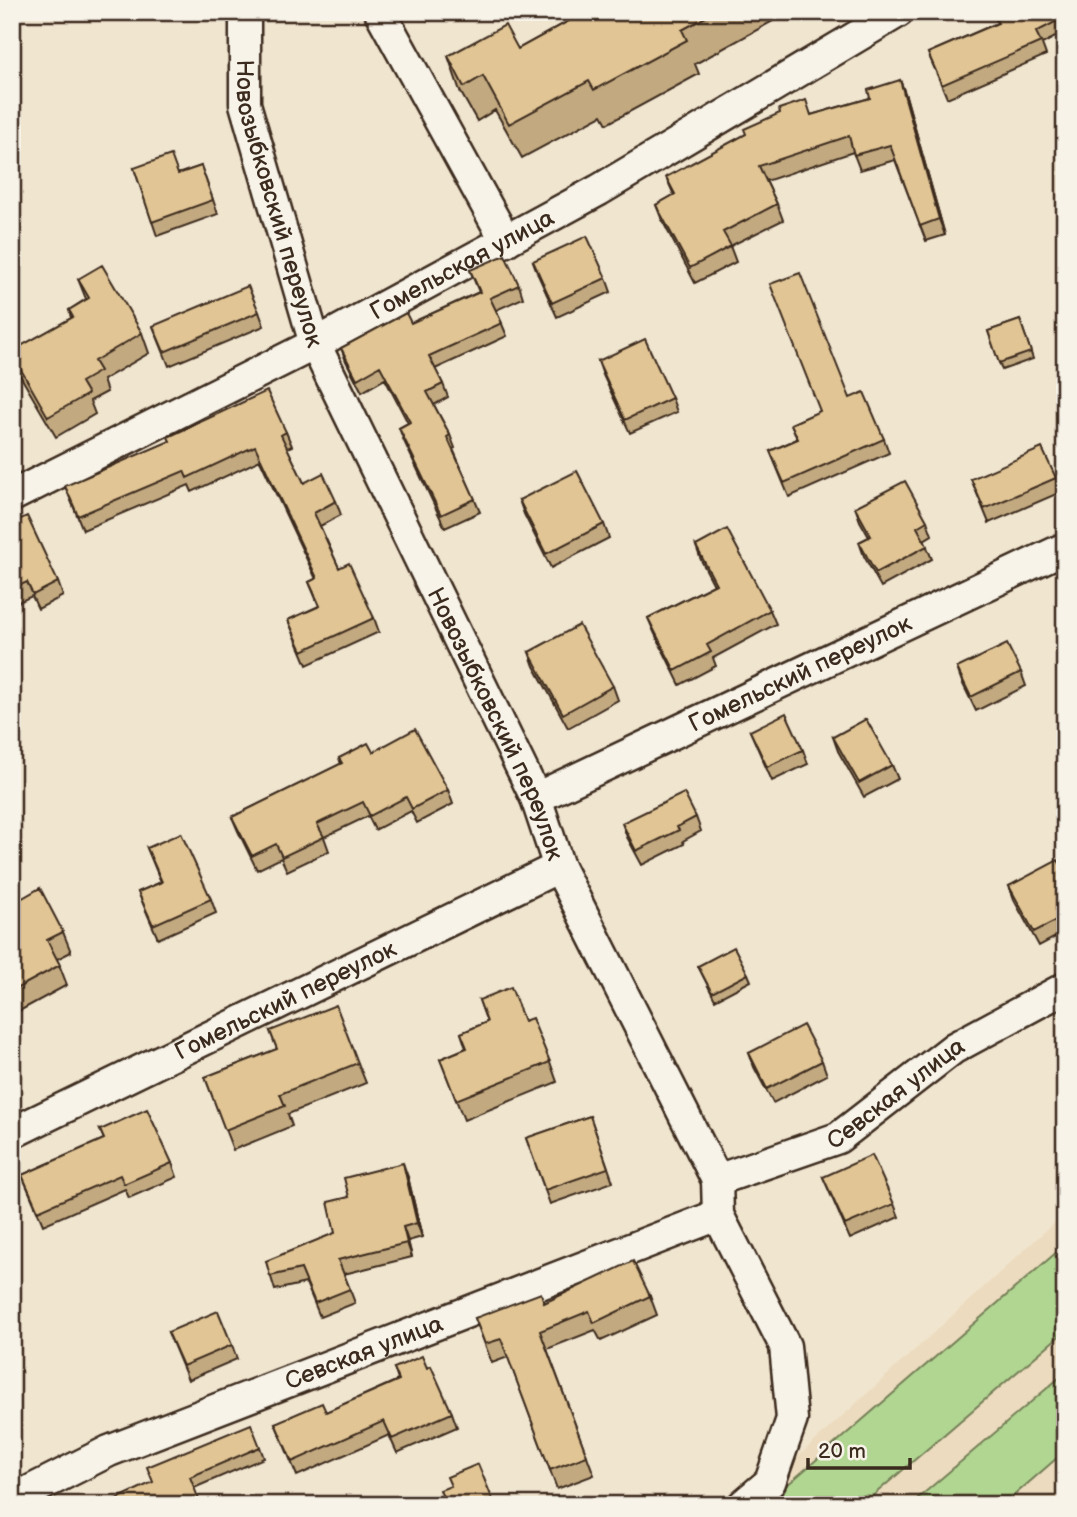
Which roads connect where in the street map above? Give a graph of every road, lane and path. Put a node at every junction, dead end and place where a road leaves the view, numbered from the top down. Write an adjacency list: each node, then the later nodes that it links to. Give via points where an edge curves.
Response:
1 (245, 12): 5 (street, Новозыбковский переулок, via 245,104)
2 (380, 12): 4 (street)
3 (898, 12): 4 (street, Гомельская улица)
4 (506, 241): 5 (street, Гомельская улица)
5 (315, 344): 6 (street, Гомельская улица); 8 (street, Новозыбковский переулок)
6 (12, 496)
7 (1065, 548): 8 (street, Гомельский переулок)
8 (536, 797): 9 (street, Новозыбковский переулок)
9 (559, 867): 11 (street, Гомельский переулок); 12 (street, Новозыбковский переулок)
10 (1065, 988): 12 (street, Севская улица, via 954,1048 838,1138)
11 (12, 1133)
12 (717, 1180): 13 (street, Новозыбковский переулок)
13 (718, 1215): 14 (street, Севская улица, via 109,1451); 15 (street, Новозыбковский переулок, via 785,1346 792,1419 770,1482)
14 (12, 1500)
15 (743, 1505)

